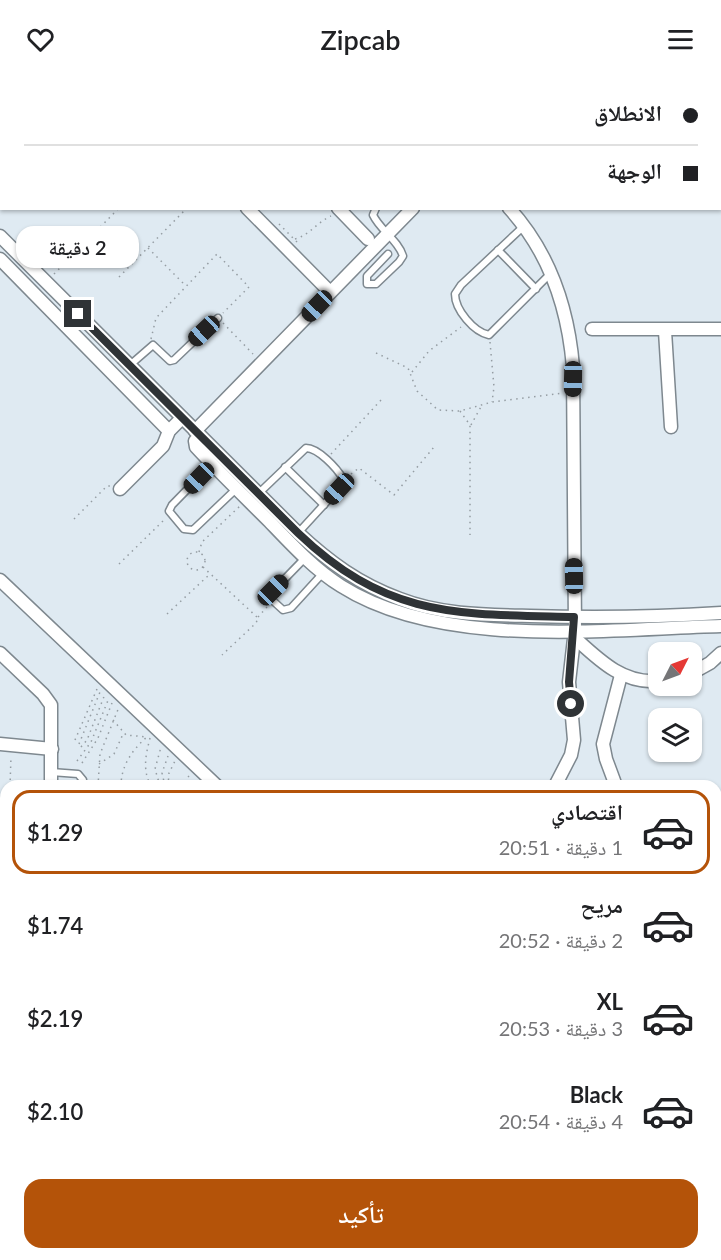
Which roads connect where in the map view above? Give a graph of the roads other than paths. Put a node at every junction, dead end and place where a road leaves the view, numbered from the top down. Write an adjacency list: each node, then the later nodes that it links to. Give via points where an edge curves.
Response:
1 (249, 210): 15 (street)
2 (339, 210): 9 (street)
3 (375, 210): 7 (lane, via 373,215)
4 (411, 210): 7 (street)
5 (511, 210): 6 (street)
6 (524, 225): 10 (lane); 13 (street)
7 (388, 235): 11 (lane, via 400,248 402,258 376,284 367,284 367,276); 15 (street)
8 (0, 236): 20 (street)
9 (368, 238)
10 (498, 250): 14 (lane); 14 (lane, via 454,294 457,306 469,321 489,335)
11 (388, 255)
12 (0, 259): 23 (street)
13 (552, 272): 14 (lane); 36 (street, via 568,329)
14 (536, 289)
15 (330, 292): 24 (street)
16 (218, 318): 20 (lane, via 172,361 157,346 150,346)
17 (591, 329): 19 (street)
18 (721, 329): 19 (street)
19 (665, 331): 22 (street)
20 (130, 366): 21 (street)
21 (182, 418): 23 (street); 24 (street)
22 (671, 427)
23 (169, 431): 27 (street, via 165,444)
24 (197, 434): 25 (street, via 195,446); 29 (street)
25 (212, 464): 28 (street); 28 (lane, via 172,505 170,514 184,529 190,531)
26 (285, 466): 29 (lane); 30 (lane); 30 (lane, via 306,448 325,460 341,476 342,483)
27 (117, 489)
28 (237, 489): 29 (street)
29 (253, 497): 31 (street); 32 (street)
30 (324, 505): 31 (lane)
31 (298, 533): 36 (street, via 347,574 411,603 468,613)
32 (305, 558): 33 (street); 33 (lane, via 271,593 283,610 288,610)
33 (323, 573): 38 (street, via 379,606 418,620 468,628)
34 (0, 580): 49 (street)
35 (721, 613): 36 (street)
36 (574, 617): 38 (street)
37 (721, 626): 38 (street)
38 (575, 634): 42 (street); 50 (street, via 569,682 573,747)
39 (721, 653): 41 (street)
40 (0, 654): 45 (street, via 48,699 53,712)
41 (702, 667)
42 (621, 675): 43 (street); 51 (street, via 603,744)
43 (648, 681)
44 (5, 746): 45 (street)
45 (52, 749): 46 (street)
46 (51, 772): 47 (street); 48 (lane, via 78,774)
47 (51, 780)
48 (83, 780)
49 (211, 780)
50 (558, 780)
51 (614, 780)

